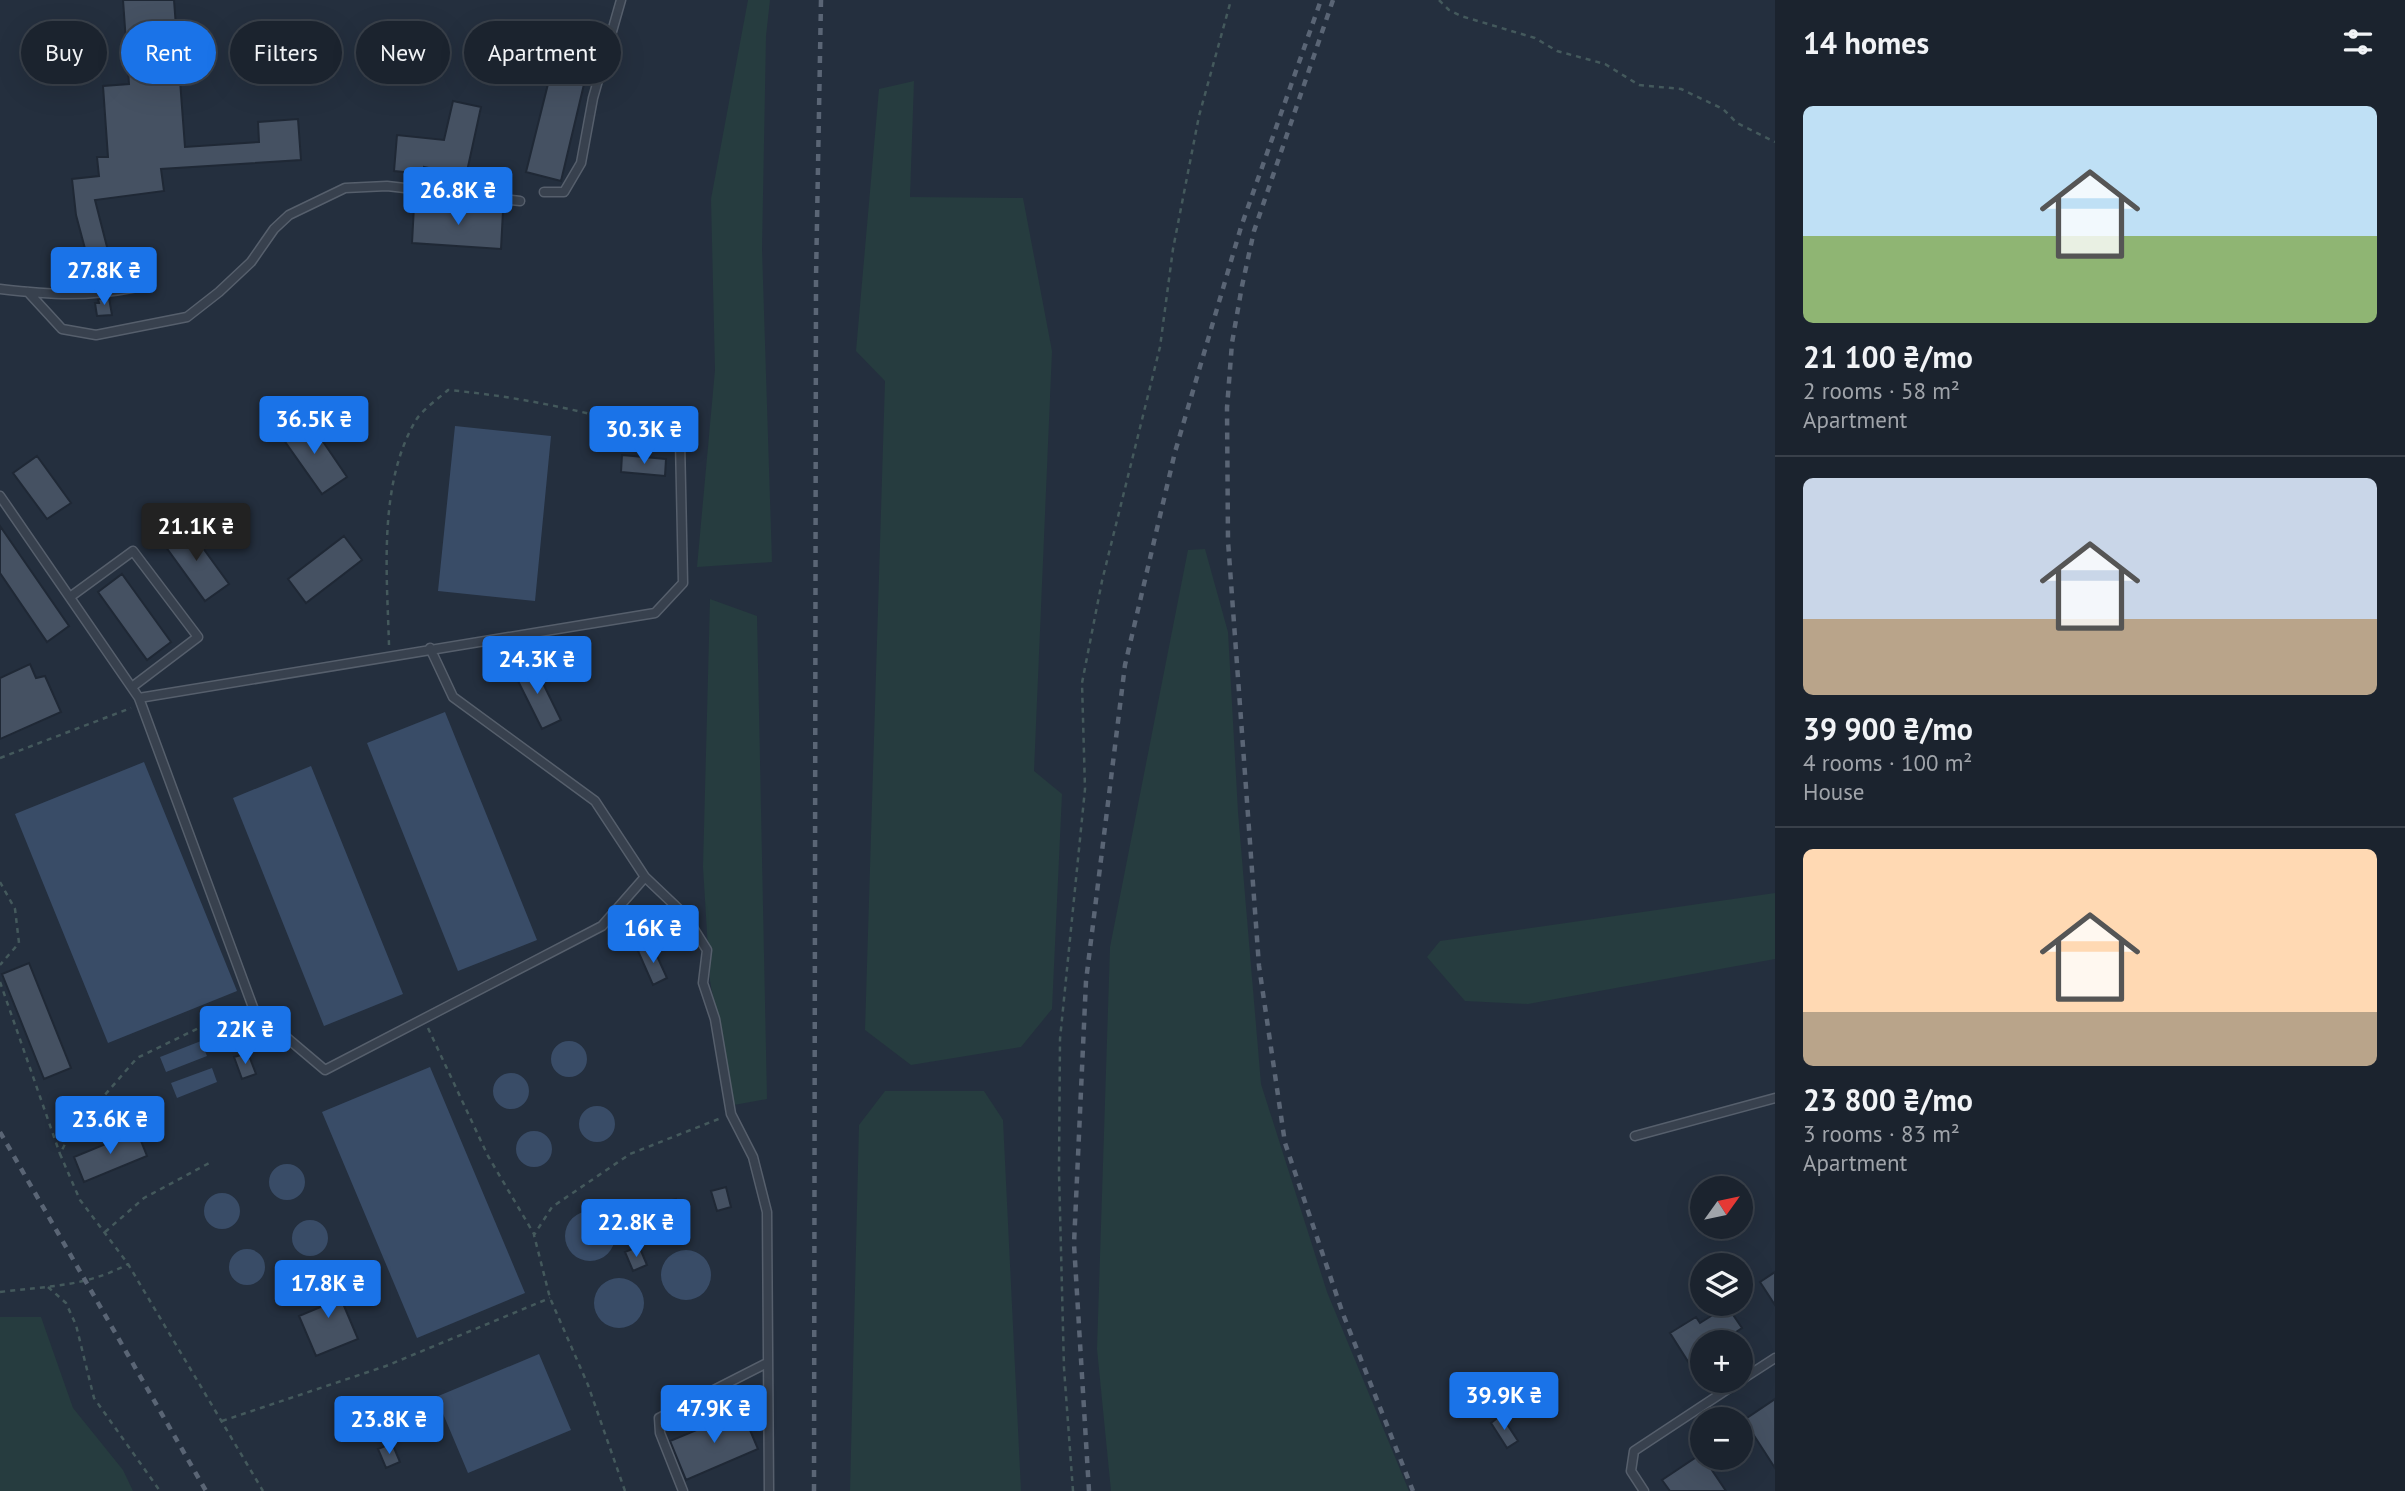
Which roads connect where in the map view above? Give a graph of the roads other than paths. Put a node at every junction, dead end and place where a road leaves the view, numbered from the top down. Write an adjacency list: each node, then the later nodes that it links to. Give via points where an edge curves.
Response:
1 (621, 0): 2 (lane, via 593,98 581,163 564,192)
2 (544, 192)
3 (520, 201): 6 (lane, via 387,186 345,188 289,215 251,262 187,317 96,335 62,329)
4 (137, 286): 6 (lane, via 96,295)
5 (0, 289): 6 (lane)
6 (28, 292)
7 (680, 440): 10 (lane, via 683,583 655,613)
8 (0, 496): 9 (lane)
9 (70, 597): 11 (lane); 11 (lane, via 133,551 198,638)
10 (430, 648): 12 (lane); 13 (lane, via 453,697 595,801)
11 (132, 687): 12 (lane)
12 (140, 701): 13 (lane, via 254,1010 325,1070 602,926)
13 (645, 877): 17 (lane, via 685,915 707,950 703,983 715,1020 730,1114 753,1157 767,1212)
14 (1775, 1098): 15 (lane)
15 (1635, 1136)
16 (1775, 1358): 18 (lane)
17 (767, 1363): 20 (lane, via 659,1418 660,1433); 21 (lane)
18 (1753, 1372)
19 (1721, 1393): 22 (lane, via 1634,1451 1631,1471)
20 (683, 1491)
21 (769, 1491)
22 (1644, 1491)

